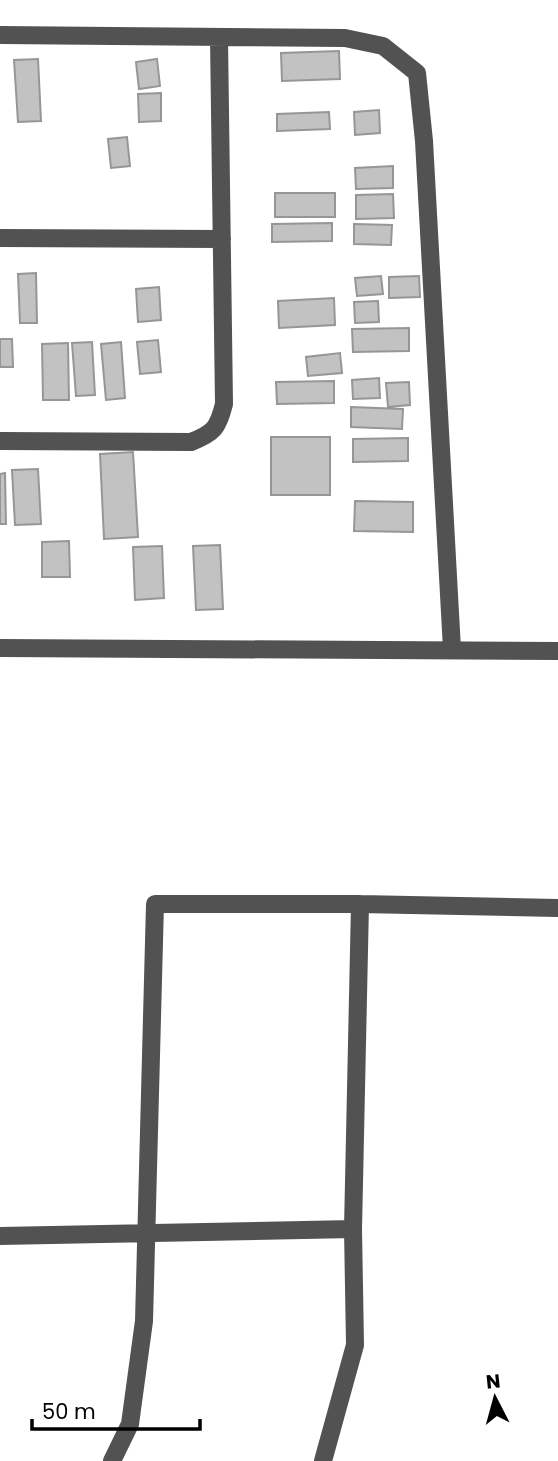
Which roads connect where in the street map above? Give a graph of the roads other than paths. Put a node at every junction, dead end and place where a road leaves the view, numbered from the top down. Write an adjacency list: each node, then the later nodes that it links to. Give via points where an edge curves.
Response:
1 (0, 35): 2 (street)
2 (219, 38): 4 (street); 7 (street, via 345,38 383,46 417,73)
3 (0, 238): 4 (street)
4 (222, 239): 5 (street, via 224,404 219,423 208,435 191,442)
5 (0, 441)
6 (0, 648): 7 (street)
7 (452, 649): 8 (street)
8 (558, 651)
9 (360, 904): 10 (street); 11 (street); 12 (street, via 155,904)
10 (558, 908)
11 (353, 1229): 12 (street); 15 (street, via 355,1345)
12 (145, 1235): 13 (street); 14 (street, via 145,1321 130,1424)
13 (0, 1236)
14 (112, 1461)
15 (323, 1461)

